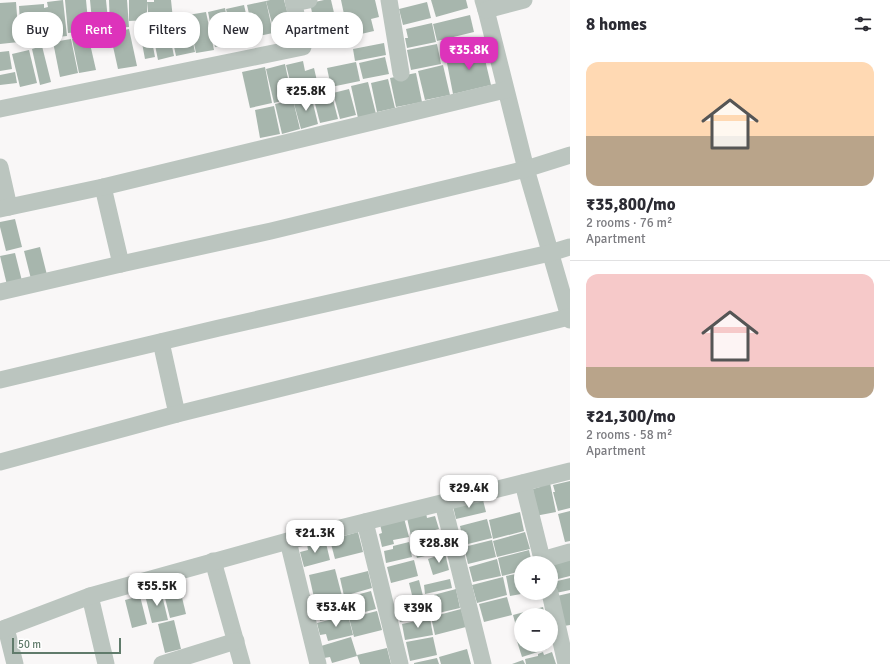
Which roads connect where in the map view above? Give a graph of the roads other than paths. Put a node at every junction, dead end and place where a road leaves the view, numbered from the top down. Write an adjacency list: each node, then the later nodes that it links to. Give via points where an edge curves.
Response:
1 (389, 0): 5 (street)
2 (524, 0): 4 (street)
3 (299, 1): 7 (street, via 303,46)
4 (485, 5): 6 (street)
5 (401, 73)
6 (505, 90): 10 (street); 11 (street)
7 (0, 109)
8 (570, 155): 10 (street)
9 (0, 167): 12 (street)
10 (526, 169): 14 (street); 15 (street, via 271,231)
11 (103, 187): 12 (street); 15 (street)
12 (4, 208)
13 (570, 247): 14 (street)
14 (550, 253): 17 (street); 18 (street)
15 (121, 264): 16 (street)
16 (0, 292)
17 (570, 318): 20 (street)
18 (161, 342): 19 (street); 20 (street)
19 (0, 380)
20 (177, 414): 21 (street)
21 (0, 462)
22 (570, 471): 23 (street)
23 (523, 483): 24 (street); 28 (street)
24 (443, 503): 25 (street); 42 (street)
25 (365, 522): 26 (street); 41 (street)
26 (288, 542): 30 (street); 40 (street)
27 (570, 552): 29 (street)
28 (541, 556)
29 (558, 556)
30 (213, 562): 31 (street); 34 (street)
31 (90, 596): 33 (street); 37 (street)
32 (552, 600): 35 (street)
33 (3, 629): 36 (street)
34 (236, 641): 38 (street); 39 (street)
35 (566, 642): 43 (street)
36 (15, 664)
37 (106, 664)
38 (162, 664)
39 (242, 664)
40 (318, 664)
41 (400, 664)
42 (483, 664)
43 (566, 664)

